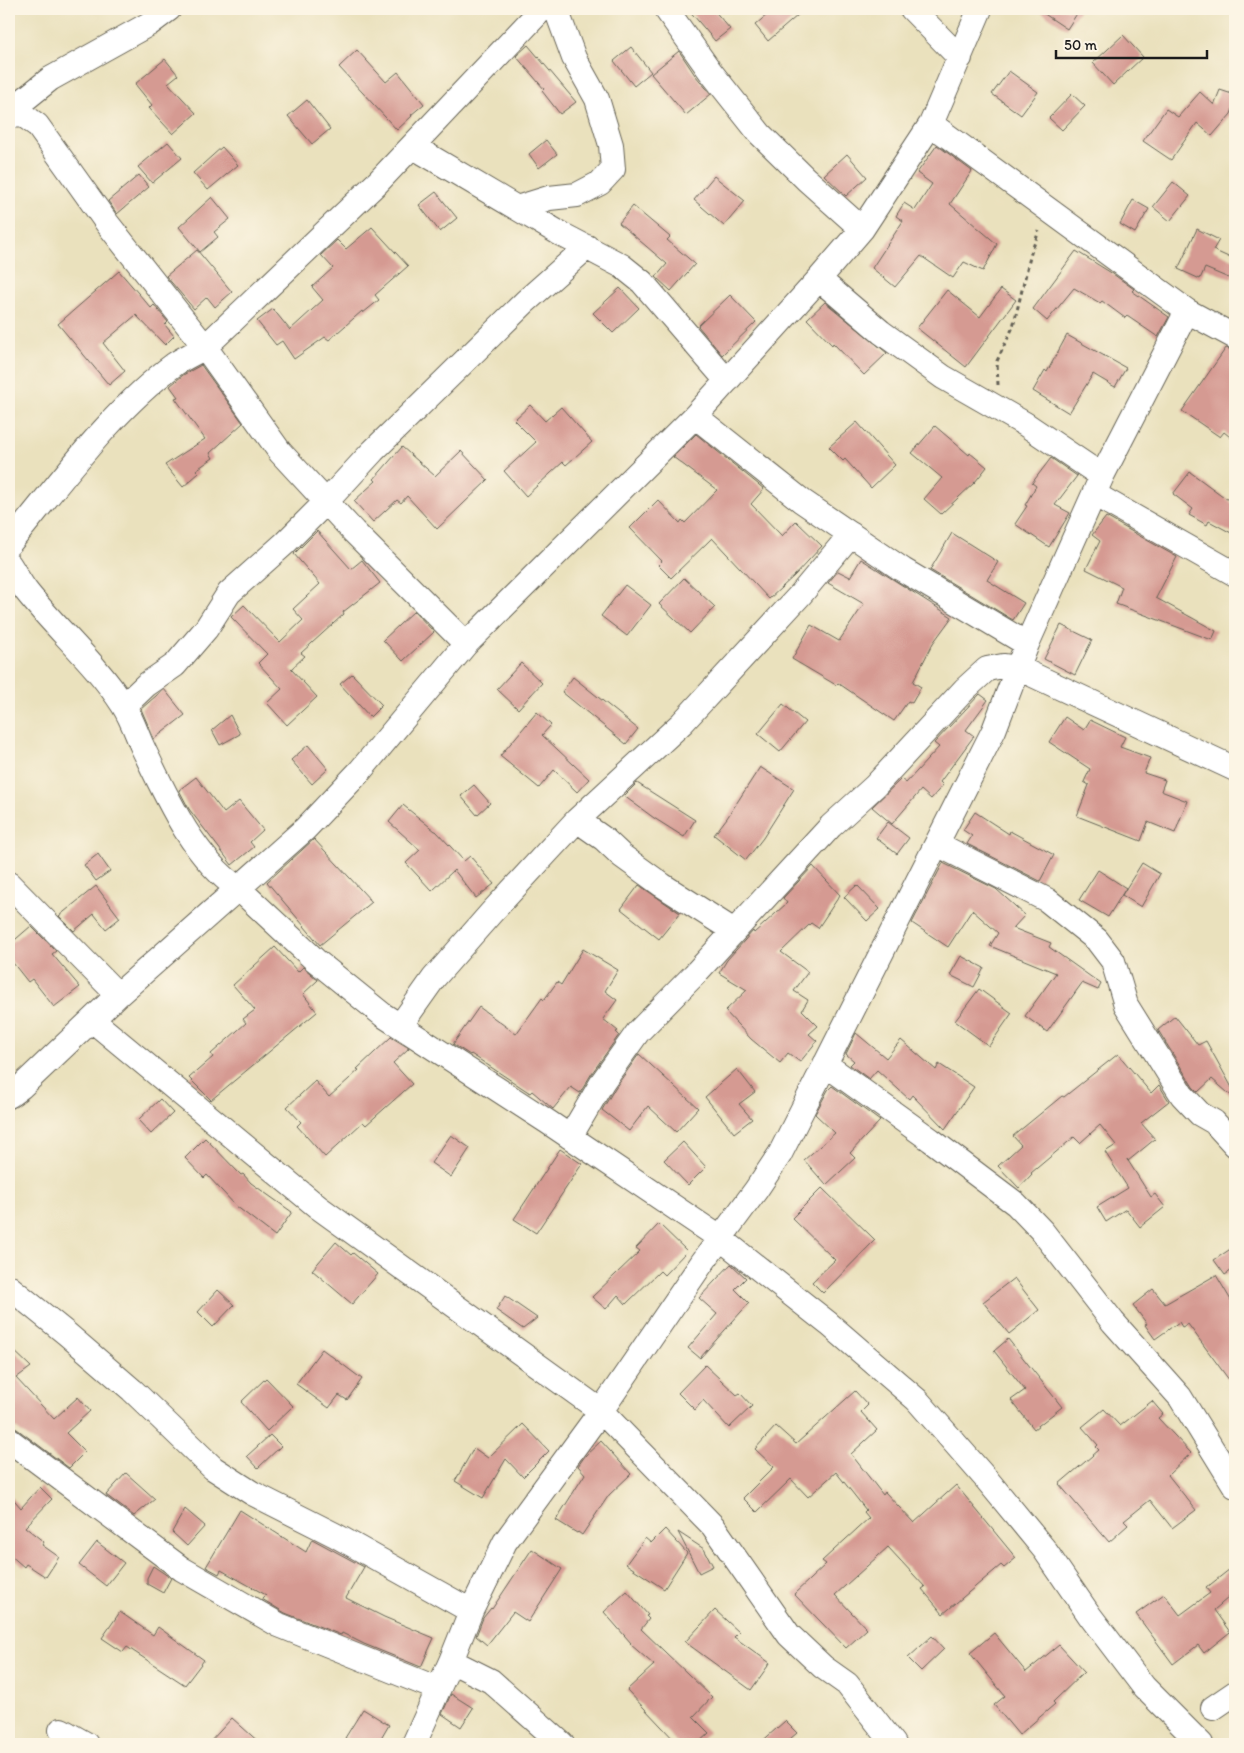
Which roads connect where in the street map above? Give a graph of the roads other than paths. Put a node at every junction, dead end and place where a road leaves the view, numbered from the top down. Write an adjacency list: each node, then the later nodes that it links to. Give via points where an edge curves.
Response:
1 (169, 9): 8 (street, via 149,24 50,79)
2 (542, 9): 10 (street)
3 (556, 9): 11 (street, via 574,58 597,99 611,145 612,169 600,183 577,195 549,198)
4 (666, 9): 12 (street, via 760,134)
5 (912, 9): 7 (street)
6 (980, 9): 7 (street)
7 (960, 58): 9 (street)
8 (9, 114): 17 (street, via 24,115 37,125 107,223)
9 (930, 124): 12 (street); 15 (street)
10 (412, 146): 11 (street); 17 (street)
11 (517, 208): 13 (street)
12 (862, 229): 14 (street)
13 (587, 247): 18 (street, via 622,266 642,282); 21 (street, via 525,302 373,451)
14 (819, 279): 18 (street); 20 (street, via 889,338 943,377 1025,424)
15 (1187, 311): 16 (street); 20 (street)
16 (1235, 336)
17 (205, 347): 21 (street, via 280,452); 23 (street, via 153,382 108,425)
18 (727, 381): 19 (street)
19 (695, 416): 22 (street, via 802,501); 26 (street)
20 (1098, 485): 25 (street, via 1215,564); 27 (street)
21 (326, 502): 26 (street); 29 (street, via 229,593 206,629 175,665 146,685)
22 (851, 534): 27 (street, via 903,570); 31 (street, via 801,594 682,723)
23 (9, 544)
24 (9, 564): 29 (street, via 27,591 95,667)
25 (1235, 574)
26 (466, 644): 34 (street, via 360,771 305,829)
27 (1028, 644): 28 (street)
28 (1018, 668): 30 (street); 32 (street, via 994,730); 35 (street, via 987,669 965,689 875,786 831,826)
29 (124, 706): 34 (street, via 180,819 207,862)
30 (1235, 770)
31 (577, 820): 35 (street, via 662,885); 38 (street, via 434,978)
32 (937, 844): 39 (street); 42 (street, via 1046,900 1097,940 1112,961 1126,1005 1182,1095)
33 (9, 884): 36 (street)
34 (238, 888): 36 (street); 38 (street, via 315,960)
35 (734, 932): 41 (street, via 638,1032 603,1081)
36 (118, 995): 37 (street)
37 (92, 1020): 40 (street); 45 (street, via 318,1207)
38 (400, 1026): 41 (street)
39 (825, 1064): 43 (street, via 780,1154); 47 (street, via 1023,1211 1113,1322 1180,1397)
40 (9, 1096)
41 (570, 1137): 43 (street)
42 (1235, 1145)
43 (720, 1238): 45 (street); 58 (street, via 829,1324 917,1400 1044,1549 1144,1687)
44 (9, 1287): 48 (street, via 132,1390 212,1468 252,1493)
45 (601, 1411): 48 (street, via 505,1542); 57 (street, via 713,1526 789,1635 846,1684)
46 (9, 1440): 50 (street, via 182,1569 279,1625)
47 (1235, 1486)
48 (471, 1611): 49 (street)
49 (451, 1661): 50 (street); 56 (street, via 491,1680)
50 (438, 1689): 55 (street)
51 (1235, 1693): 52 (street)
52 (1213, 1708)
53 (62, 1730): 54 (street)
54 (86, 1744)
55 (414, 1744)
56 (562, 1744)
57 (894, 1744)
58 (1200, 1744)

